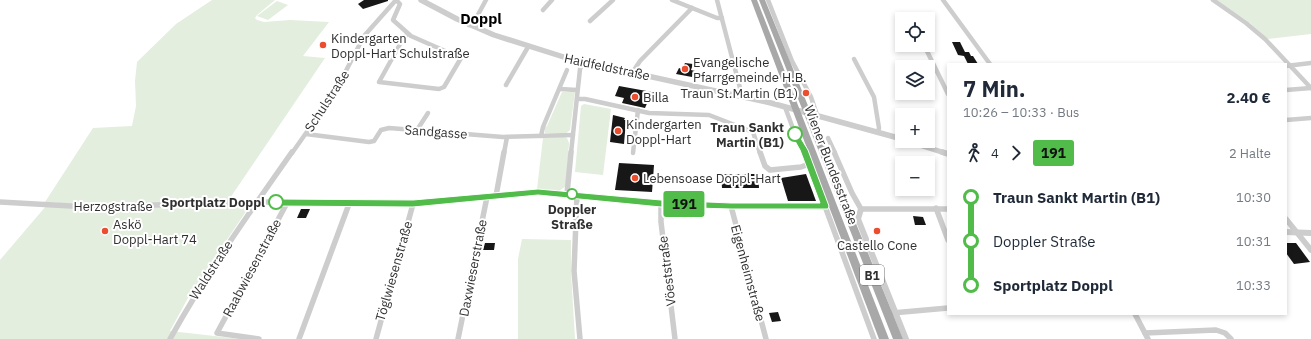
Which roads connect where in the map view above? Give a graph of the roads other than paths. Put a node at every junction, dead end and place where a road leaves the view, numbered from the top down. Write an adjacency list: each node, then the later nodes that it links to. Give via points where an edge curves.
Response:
1 (396, 0): 19 (street, via 400,4 393,20); 49 (street, Schulstraße, via 364,36 341,82)
2 (421, 0): 13 (street, Haidfeldstraße)
3 (486, 0): 18 (street, via 475,20)
4 (552, 0): 15 (street)
5 (613, 0): 17 (street)
6 (672, 0): 14 (street)
7 (717, 0): 16 (street)
8 (754, 0): 42 (main road, Wiener Bundesstraße / B1)
9 (762, 0): 31 (main road, Wiener Bundesstraße / B1)
10 (768, 0): 28 (street, Wiener Bundesstraße)
11 (943, 0): 24 (street)
12 (1213, 0): 25 (street, via 1265,39)
13 (429, 2): 18 (street, Haidfeldstraße)
14 (692, 8): 16 (street); 30 (street, via 640,60)
15 (543, 10)
16 (722, 18): 38 (street, via 740,88)
17 (590, 21)
18 (469, 25): 20 (street, Haidfeldstraße)
19 (408, 34): 19 (street, via 379,82 442,89 461,58)
20 (528, 48): 23 (street, Haidfeldstraße); 32 (street)
21 (927, 52): 37 (street)
22 (854, 59): 48 (street, via 874,97)
23 (584, 63): 30 (street, Haidfeldstraße); 35 (street, via 580,69)
24 (989, 63)
25 (1285, 63)
26 (1311, 63): 27 (street)
27 (1288, 66): 33 (street)
28 (796, 67): 31 (street); 44 (street, Wiener Bundesstraße)
29 (567, 70): 34 (street)
30 (632, 73): 38 (street, Haidfeldstraße)
31 (791, 75): 42 (main road, Wiener Bundesstraße / B1)
32 (506, 85)
33 (1311, 88): 36 (street)
34 (560, 89): 35 (street); 51 (street, via 543,127)
35 (577, 90): 39 (street)
36 (1287, 90)
37 (947, 92)
38 (739, 96): 40 (street, Haidfeldstraße)
39 (577, 99): 41 (street); 50 (street)
40 (785, 107): 42 (street, Haidfeldstraße); 58 (street, Wiener Bundesstraße)
41 (638, 110): 56 (street); 58 (street, via 709,115 749,130 755,135 765,166 770,170)
42 (801, 111): 44 (street, Haidfeldstraße); 80 (main road, Wiener Bundesstraße / B1); 82 (main road, Wiener Bundesstraße / B1)
43 (428, 113): 47 (street)
44 (817, 115): 48 (street, Haidfeldstraße)
45 (1311, 118): 46 (street)
46 (1287, 120)
47 (417, 130): 49 (street, Sandgasse, via 384,129 374,141 369,142); 52 (street, Sandgasse)
48 (878, 132): 53 (street, Haidfeldstraße)
49 (306, 134): 64 (street, Schulstraße)
50 (573, 135): 51 (street, Sandgasse); 59 (street)
51 (542, 136): 52 (street, Sandgasse)
52 (507, 137): 61 (street)
53 (895, 137)
54 (828, 138): 72 (street, Wiener Bundesstraße)
55 (929, 148): 57 (street)
56 (634, 153)
57 (945, 153)
58 (809, 164): 70 (street, Wiener Bundesstraße)
59 (567, 194): 60 (street, Herzogstraße); 61 (street, Herzogstraße, via 529,192)
60 (578, 195): 66 (street, Herzogstraße); 90 (street, via 574,271)
61 (496, 196): 62 (street, Herzogstraße)
62 (487, 197): 68 (street, Herzogstraße); 89 (street, Daxwieserstraße)
63 (0, 202): 64 (street, Herzogstraße, via 89,207)
64 (256, 202): 65 (street, Herzogstraße); 85 (street, Waldstraße, via 195,294)
65 (287, 203): 67 (street, Herzogstraße); 86 (street, Raabwiesenstraße, via 217,333)
66 (661, 203): 69 (street, Herzogstraße); 91 (street, Vöeststraße, via 666,273)
67 (349, 204): 68 (street, Herzogstraße); 87 (street)
68 (413, 204): 88 (street, Töglwiesenstraße)
69 (731, 206): 70 (street, Herzogstraße); 92 (street, Eigenheimstraße)
70 (825, 206): 93 (street, Wiener Bundesstraße)
71 (936, 208): 72 (street); 73 (street); 78 (street)
72 (861, 209): 82 (street, Wiener Bundesstraße, via 858,219)
73 (947, 209)
74 (1287, 220): 77 (street)
75 (1287, 232): 77 (street)
76 (1311, 232): 77 (street)
77 (1297, 233): 79 (street)
78 (947, 237)
79 (1311, 250)
80 (866, 292): 94 (main road); 95 (main road, Wiener Bundesstraße / B1)
81 (947, 308): 82 (street)
82 (891, 313): 96 (main road, Wiener Bundesstraße / B1); 97 (street, Wiener Bundesstraße)
83 (1136, 315): 84 (street)
84 (1147, 336): 98 (street, via 1221,330)
85 (170, 339)
86 (259, 339)
87 (299, 339)
88 (376, 339)
89 (458, 339)
90 (580, 339)
91 (675, 339)
92 (766, 339)
93 (874, 339)
94 (879, 339)
95 (884, 339)
96 (898, 339)
97 (906, 339)
98 (1231, 339)

